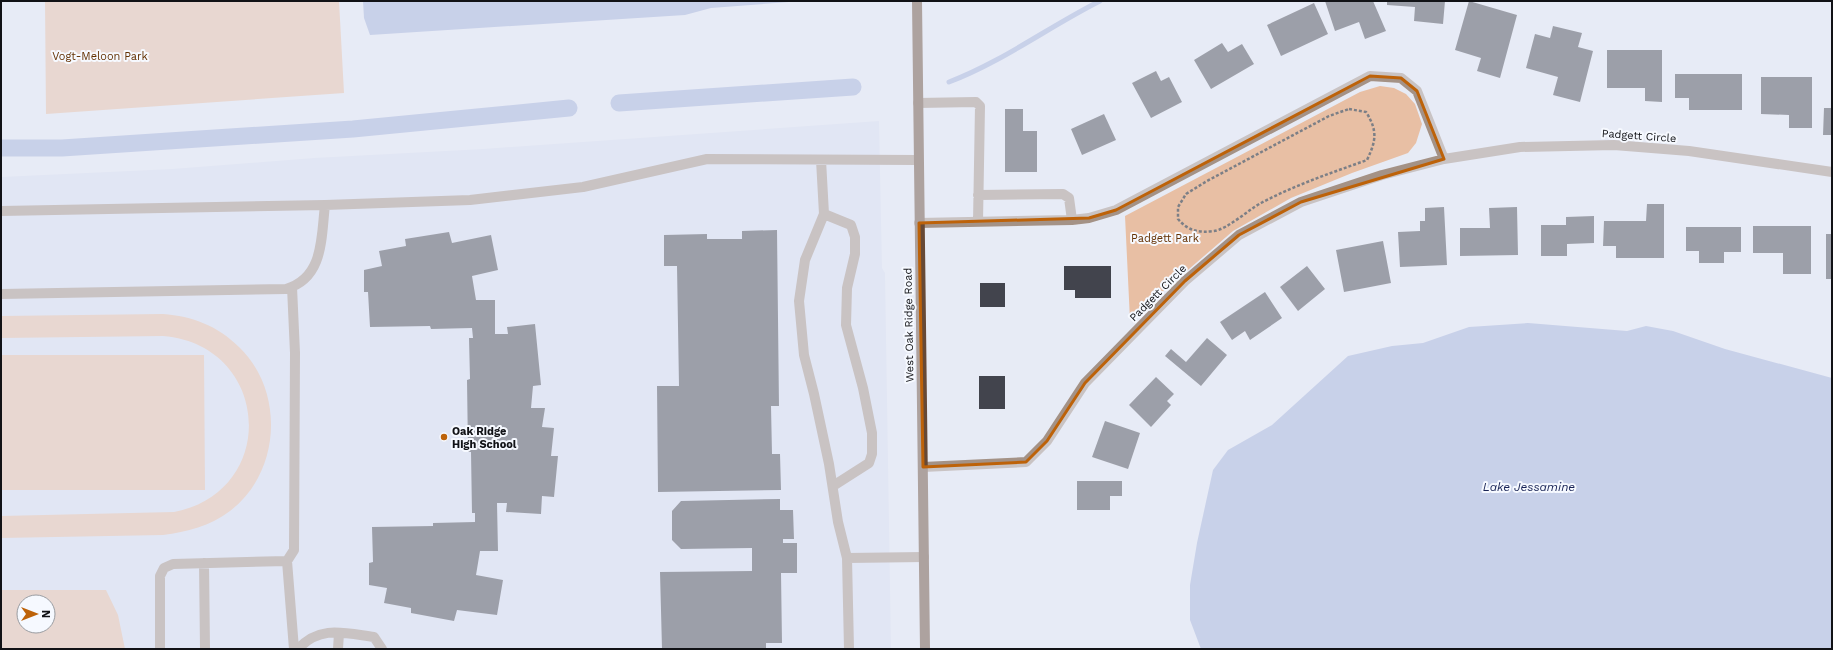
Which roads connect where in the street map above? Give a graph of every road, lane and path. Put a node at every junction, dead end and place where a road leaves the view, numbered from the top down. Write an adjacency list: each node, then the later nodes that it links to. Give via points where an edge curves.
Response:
1 (917, 1): 2 (main road, West Oak Ridge Road)
2 (918, 103): 6 (main road, West Oak Ridge Road); 8 (street, via 976,102 980,106)
3 (1349, 109): 3 (path, via 1366,112 1373,124 1375,136 1367,160 1293,188 1215,231 1185,228 1178,219 1178,207 1186,194 1329,116)
4 (1444, 158): 7 (street, Padgett Circle, via 1520,147 1614,145 1689,151); 12 (street, via 1417,91 1401,78 1370,76 1116,210); 17 (street, Padgett Circle, via 1301,202 1239,235 1185,281 1085,383 1047,441 1026,462)
5 (821, 160): 6 (street); 9 (street, via 707,158 597,184 553,191 470,200); 11 (street)
6 (918, 160): 14 (main road, West Oak Ridge Road)
7 (1832, 172)
8 (978, 195): 12 (street, via 1063,194 1068,198); 13 (street)
9 (325, 205): 10 (street); 15 (street, via 316,264 307,278)
10 (1, 211)
11 (824, 214): 18 (street, via 806,260 799,301 804,355); 18 (street, via 851,225 856,237 847,288 846,325 872,433 872,454 868,464)
12 (1072, 220): 13 (street)
13 (978, 222): 14 (street)
14 (919, 223): 17 (main road, West Oak Ridge Road)
15 (292, 288): 16 (street); 21 (street, via 295,353 294,550)
16 (1, 294)
17 (923, 467): 19 (main road, West Oak Ridge Road)
18 (833, 486): 20 (street)
19 (924, 557): 20 (street); 31 (main road, West Oak Ridge Road)
20 (846, 558): 30 (street)
21 (287, 561): 22 (street); 26 (street)
22 (204, 563): 24 (street, via 173,564 164,568 160,576); 25 (street)
23 (339, 633): 27 (street, via 319,633); 28 (street); 29 (street, via 374,637)
24 (160, 649)
25 (205, 649)
26 (294, 649)
27 (298, 649)
28 (338, 649)
29 (382, 649)
30 (849, 649)
31 (925, 649)

